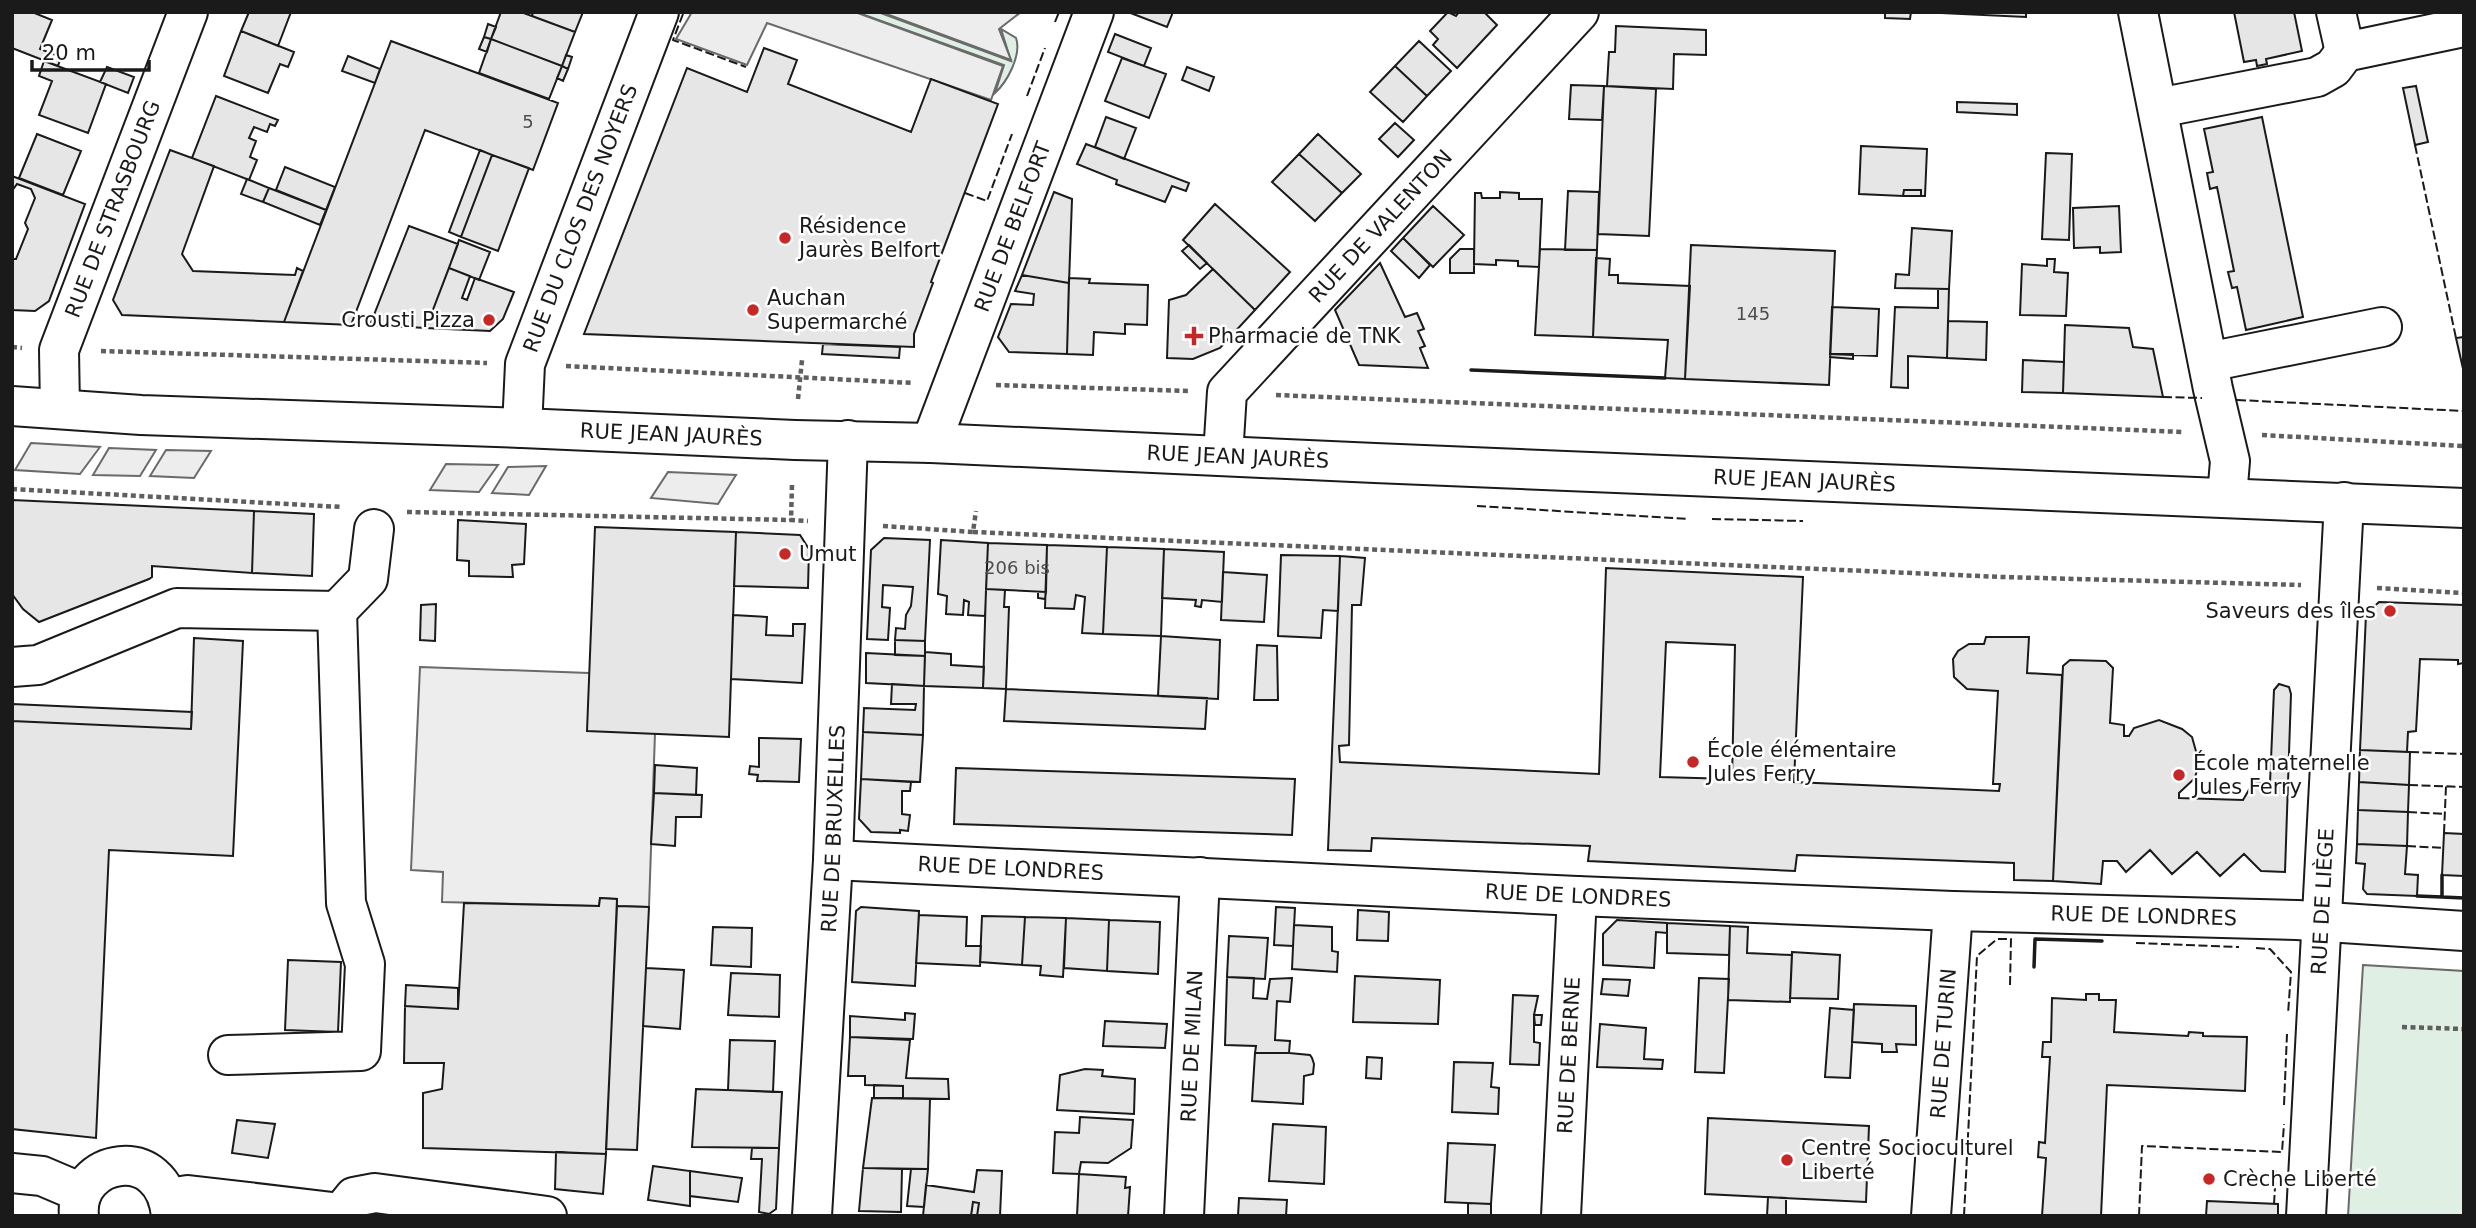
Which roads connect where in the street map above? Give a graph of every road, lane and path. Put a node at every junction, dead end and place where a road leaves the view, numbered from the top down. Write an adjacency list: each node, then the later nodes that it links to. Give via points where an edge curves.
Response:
1 (188, 12): 23 (street, RUE DE STRASBOURG, via 59,350)
2 (659, 12): 24 (street, RUE DU CLOS DES NOYERS, via 525,364)
3 (1094, 12): 27 (street, RUE DE BELFORT)
4 (1579, 12): 29 (street, RUE DE VALENTON, via 1227,392)
5 (2138, 12): 9 (street)
6 (2336, 12): 8 (street)
7 (2464, 27): 8 (street)
8 (2345, 52): 9 (street, via 2333,68 2317,76)
9 (2158, 108): 13 (street)
10 (2382, 327): 13 (street)
11 (97, 351): 14 (path)
12 (802, 360): 16 (path)
13 (2208, 362): 25 (street)
14 (491, 363)
15 (560, 366): 16 (path)
16 (800, 377): 17 (path); 21 (path)
17 (921, 383)
18 (990, 385): 19 (path)
19 (1196, 391)
20 (1279, 396): 25 (path)
21 (799, 399)
22 (12, 406): 23 (street, RUE JEAN JAURÈS)
23 (60, 409): 24 (street, RUE JEAN JAURÈS)
24 (522, 428): 26 (street, RUE JEAN JAURÈS)
25 (2224, 433): 28 (path); 31 (street, via 2230,461)
26 (848, 440): 27 (street, RUE JEAN JAURÈS); 44 (street, RUE DE BRUXELLES)
27 (931, 443): 29 (street, RUE JEAN JAURÈS)
28 (2464, 446)
29 (1223, 456): 31 (street, RUE JEAN JAURÈS)
30 (792, 485): 35 (path, via 791,520)
31 (2227, 498): 32 (street, RUE JEAN JAURÈS)
32 (2344, 502): 33 (street, RUE JEAN JAURÈS); 48 (street, RUE DE LIÈGE)
33 (2464, 508)
34 (976, 511): 38 (path)
35 (813, 521)
36 (874, 526): 38 (path)
37 (374, 529): 42 (street, via 368,579)
38 (973, 532): 39 (path, via 2002,577)
39 (2304, 585)
40 (2372, 588): 41 (path)
41 (2464, 593)
42 (337, 611): 43 (street, via 177,608 38,665); 52 (street, via 346,904 365,964 361,1051)
43 (12, 667)
44 (833, 860): 45 (street, RUE DE LONDRES); 57 (street, RUE DE BRUXELLES)
45 (1200, 877): 46 (street, RUE DE LONDRES); 58 (street, RUE DE MILAN)
46 (1577, 896): 47 (street, RUE DE LONDRES); 59 (street, RUE DE BERNE)
47 (1953, 911): 48 (street, RUE DE LONDRES); 60 (street, RUE DE TURIN)
48 (2323, 922): 49 (street, RUE DE LONDRES); 61 (street, RUE DE LIÈGE)
49 (2464, 931)
50 (2402, 1027): 51 (path)
51 (2464, 1029)
52 (228, 1055)
53 (12, 1172): 54 (street, via 42,1177)
54 (81, 1204): 55 (street, via 93,1178 109,1168 127,1165 160,1181)
55 (170, 1207): 56 (street, via 188,1195 341,1213 354,1197 376,1193)
56 (547, 1216)
57 (812, 1216)
58 (1184, 1216)
59 (1561, 1216)
60 (1931, 1216)
61 (2306, 1216)

